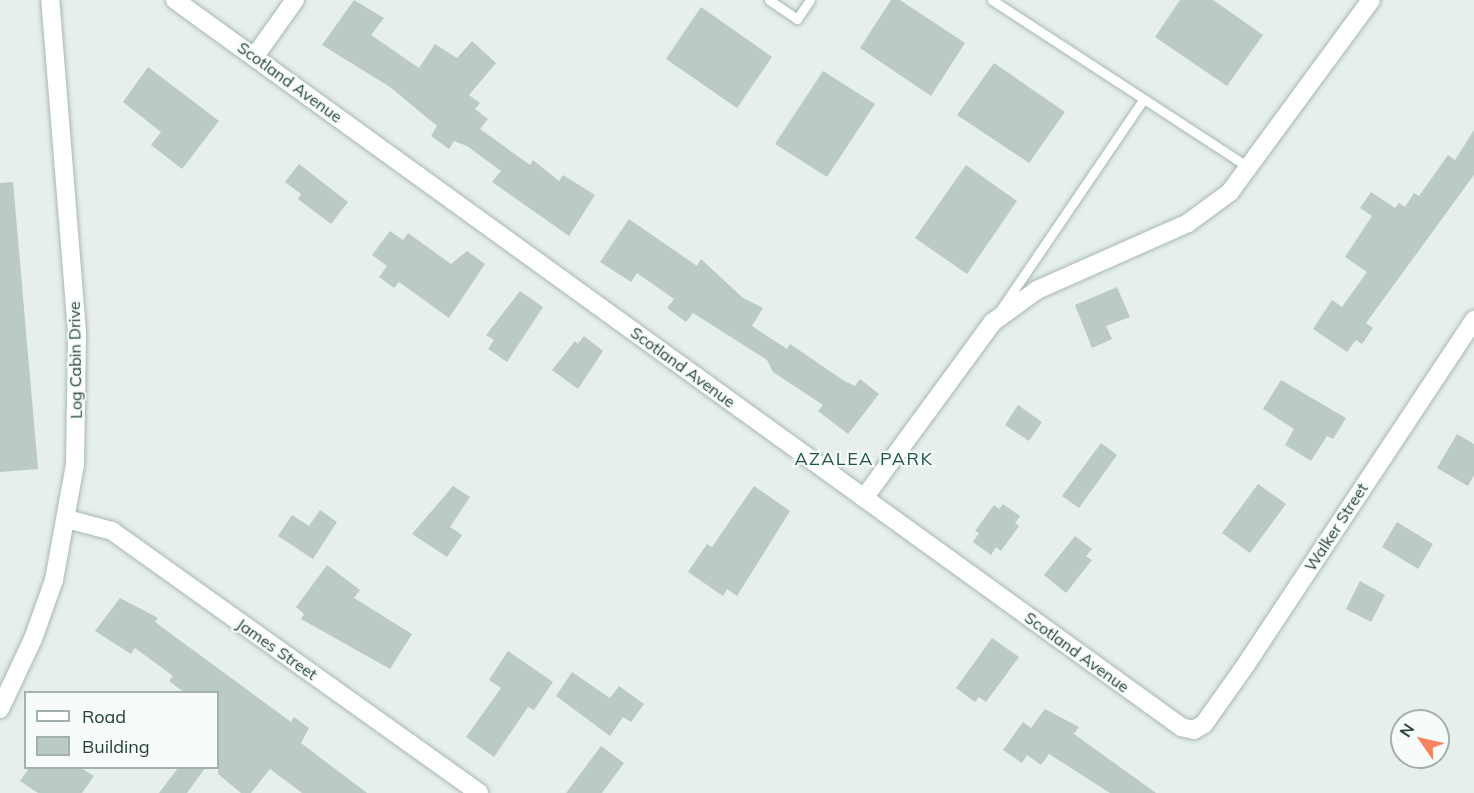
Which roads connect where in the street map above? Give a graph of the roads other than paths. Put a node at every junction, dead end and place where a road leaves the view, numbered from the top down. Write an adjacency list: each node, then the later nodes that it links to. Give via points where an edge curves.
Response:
1 (50, 0): 14 (street, Log Cabin Drive, via 77,332 75,465)
2 (175, 0): 8 (street, Scotland Avenue)
3 (295, 0): 8 (street)
4 (769, 0): 5 (lane, via 797,19)
5 (810, 0)
6 (992, 0): 9 (lane)
7 (1371, 0): 10 (street)
8 (255, 56): 13 (street, Scotland Avenue)
9 (1143, 100): 10 (lane); 12 (lane)
10 (1247, 166): 12 (street, via 1230,192 1208,210 1037,290)
11 (1474, 320): 16 (street, Walker Street, via 1243,669 1204,724)
12 (993, 322): 13 (street)
13 (864, 498): 16 (street, Scotland Avenue, via 1181,727)
14 (67, 519): 15 (street, Log Cabin Drive, via 54,580 33,639); 17 (street, James Street, via 112,531)
15 (0, 708)
16 (1194, 730)
17 (479, 793)

